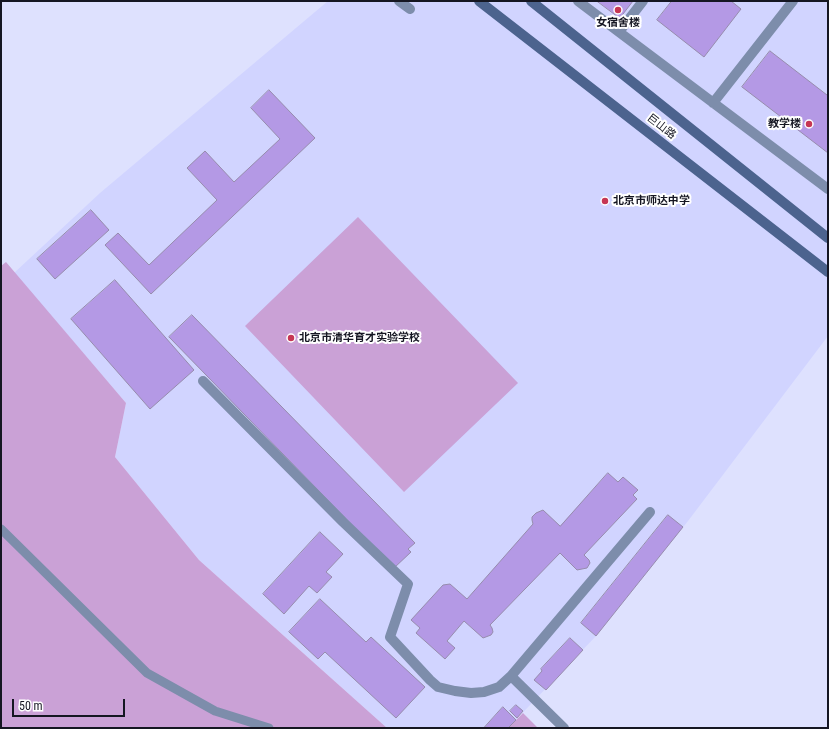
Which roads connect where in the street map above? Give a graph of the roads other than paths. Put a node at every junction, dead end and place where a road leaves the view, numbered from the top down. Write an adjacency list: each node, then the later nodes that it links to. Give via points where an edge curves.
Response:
1 (399, 1): 7 (street)
2 (479, 1): 12 (main road, 巨山路)
3 (531, 1): 11 (main road, 巨山路)
4 (578, 1): 8 (street)
5 (643, 1): 8 (street)
6 (793, 1): 9 (street)
7 (410, 9)
8 (620, 32): 9 (street)
9 (713, 103): 10 (street)
10 (828, 189)
11 (828, 238)
12 (828, 272)
13 (203, 381): 16 (street, via 408,584 390,638 430,680 438,686 471,693 484,692 499,686)
14 (650, 512): 16 (street)
15 (1, 529): 17 (lane, via 147,673 215,711)
16 (511, 676): 18 (street)
17 (269, 728)
18 (564, 728)

